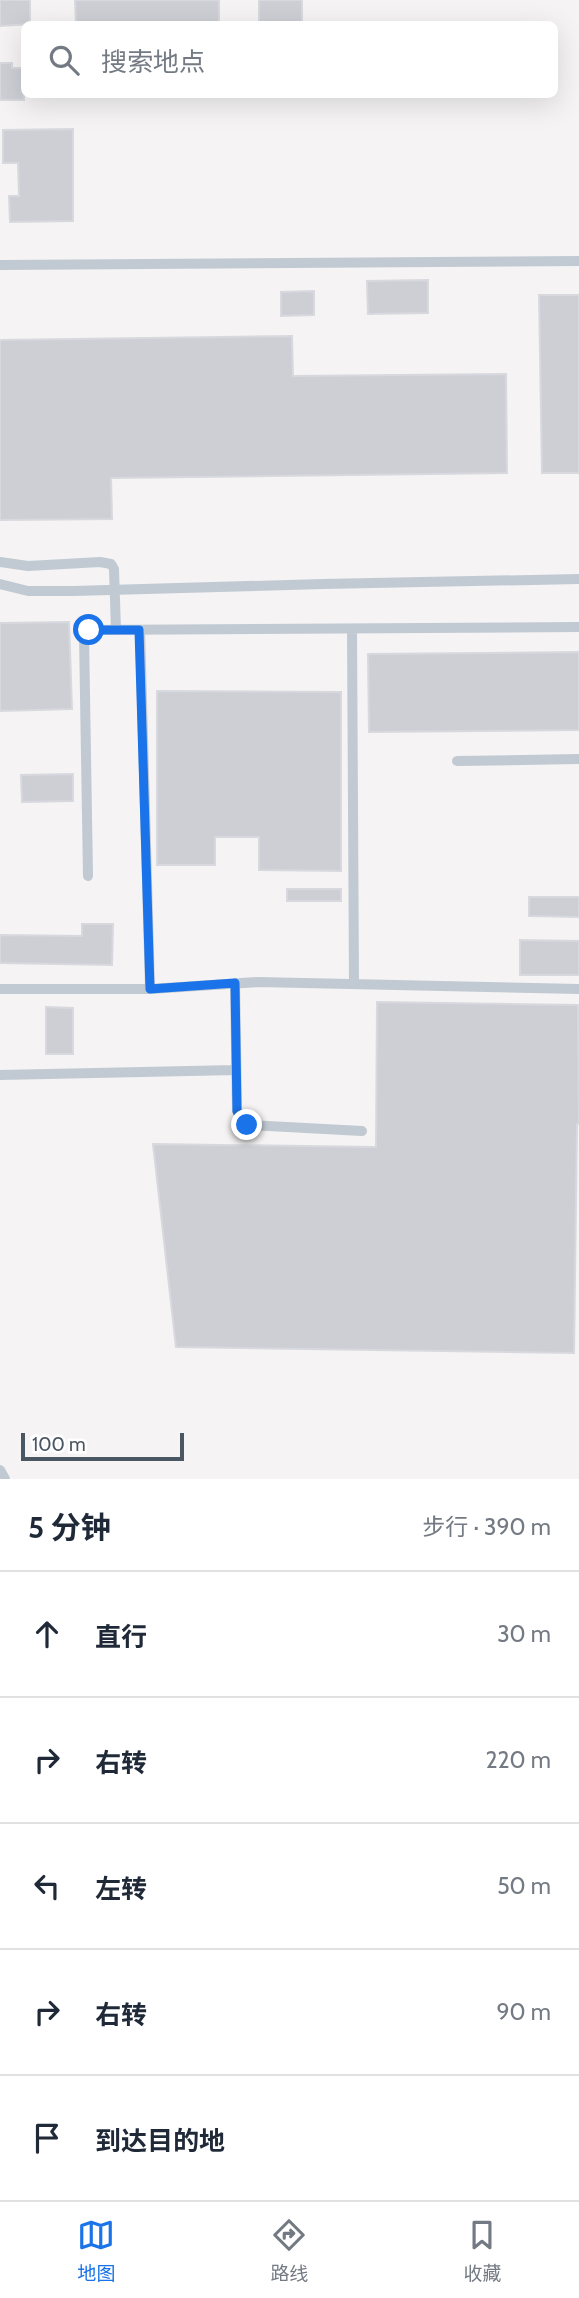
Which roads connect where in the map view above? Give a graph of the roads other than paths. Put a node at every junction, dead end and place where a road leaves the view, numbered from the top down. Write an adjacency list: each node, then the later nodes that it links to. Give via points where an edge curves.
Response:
1 (579, 261): 2 (street)
2 (0, 265)
3 (0, 562): 6 (street, via 111,564)
4 (579, 579): 6 (street)
5 (0, 584): 6 (street, via 37,591)
6 (115, 590): 9 (street)
7 (579, 626): 8 (street)
8 (352, 629): 10 (street); 15 (street)
9 (116, 630): 10 (street); 13 (street, via 89,630 84,635)
10 (139, 630): 17 (street)
11 (579, 759): 12 (street)
12 (457, 761)
13 (88, 876)
14 (235, 983): 15 (street); 17 (street); 19 (street)
15 (354, 984): 18 (street)
16 (0, 989): 17 (street)
17 (150, 989)
18 (579, 989)
19 (236, 1070): 20 (street); 21 (street, via 237,1111 247,1125)
20 (0, 1075)
21 (362, 1131)
22 (0, 1470): 23 (street)
23 (5, 1479)

